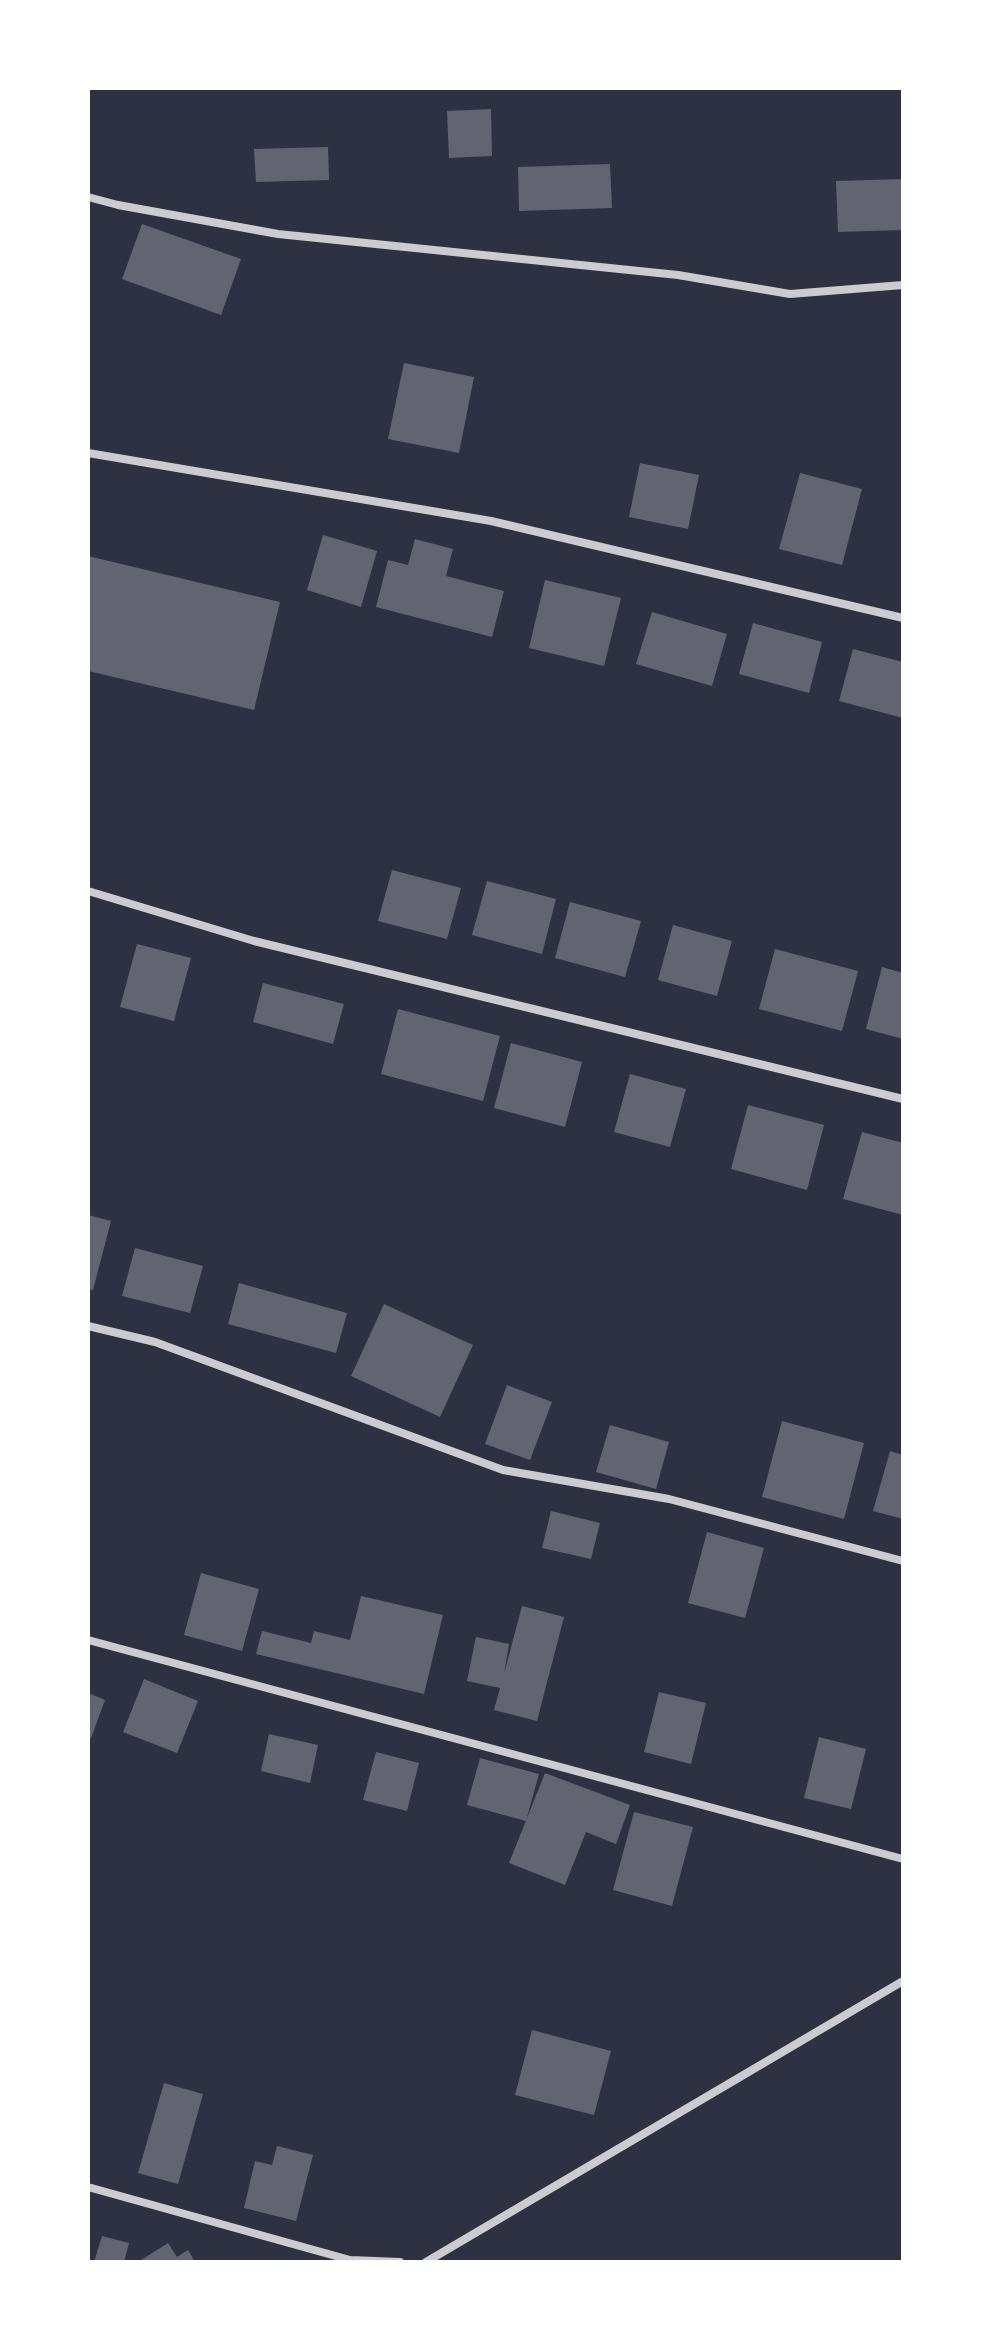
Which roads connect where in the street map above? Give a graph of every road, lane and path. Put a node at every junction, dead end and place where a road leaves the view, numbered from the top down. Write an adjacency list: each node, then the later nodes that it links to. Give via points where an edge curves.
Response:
1 (88, 197): 2 (street, via 278,234 678,275 790,294)
2 (903, 285)
3 (88, 453): 4 (street, via 491,521)
4 (903, 618)
5 (88, 891): 6 (street, via 254,941)
6 (903, 1099)
7 (88, 1326): 8 (street, via 155,1342 503,1470 669,1499)
8 (903, 1561)
9 (88, 1640): 10 (street)
10 (903, 1859)
11 (903, 1981): 14 (street)
12 (88, 2187): 13 (street, via 350,2260)
13 (400, 2262)
14 (426, 2262)

